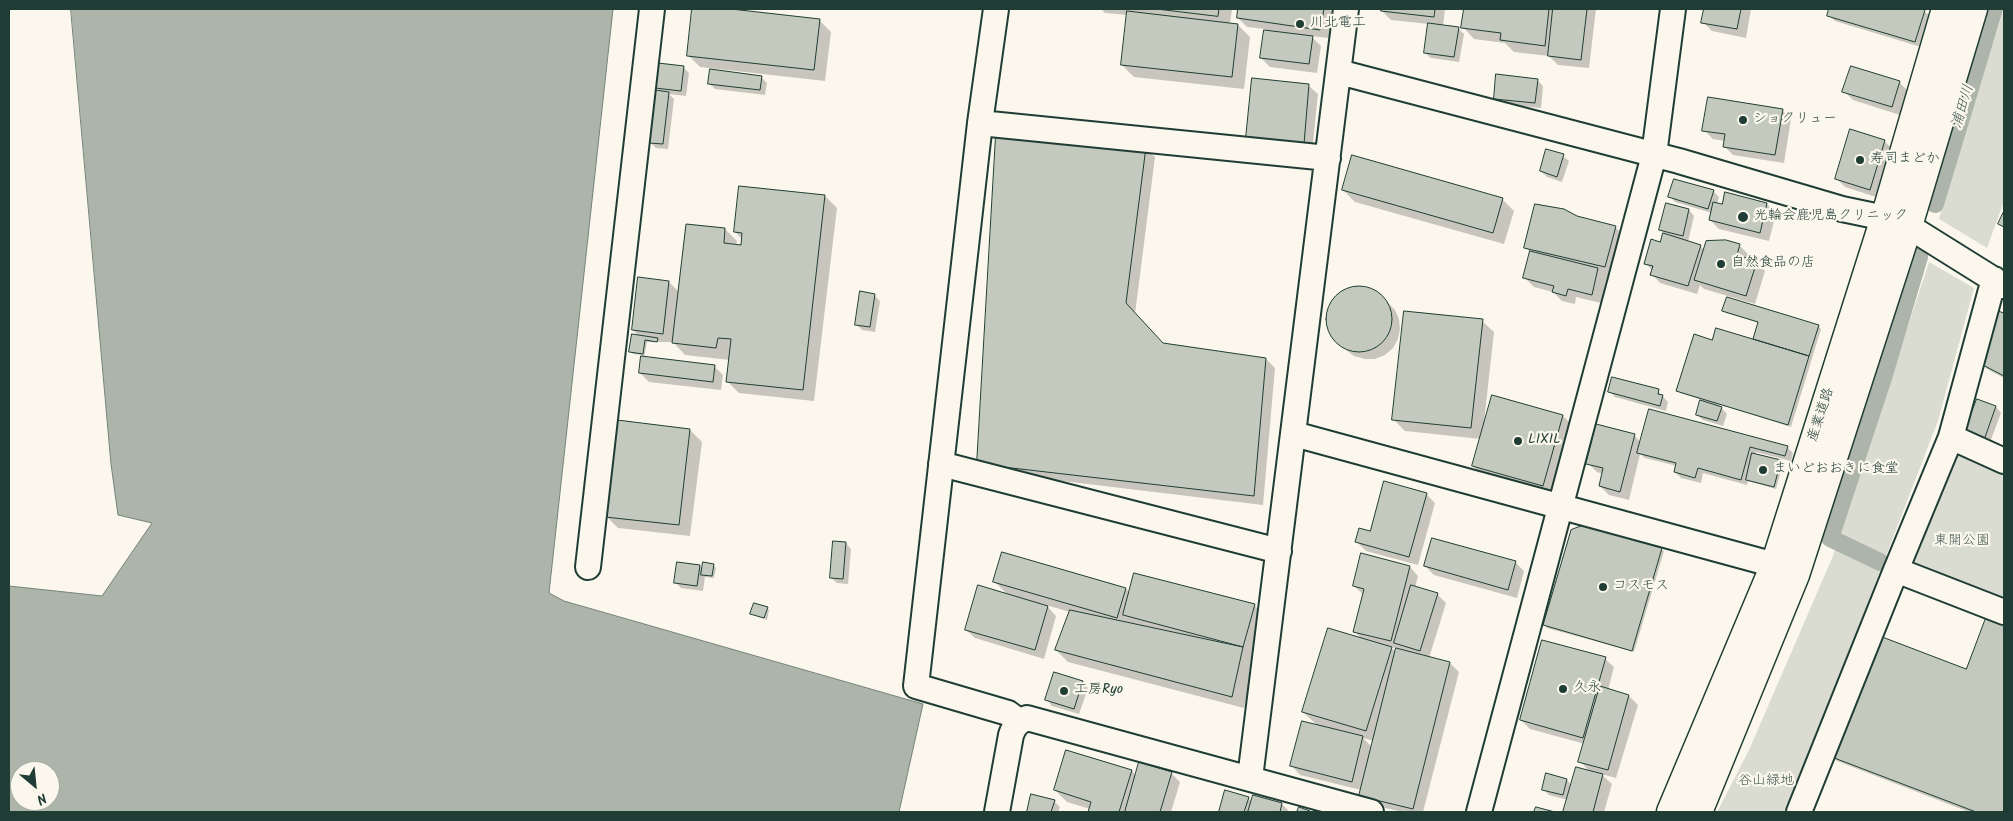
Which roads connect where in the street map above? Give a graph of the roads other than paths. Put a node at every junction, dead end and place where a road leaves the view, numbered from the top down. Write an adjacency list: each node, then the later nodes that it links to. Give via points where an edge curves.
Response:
1 (652, 9): 20 (street)
2 (996, 9): 8 (street)
3 (1346, 9): 7 (street)
4 (1673, 9): 9 (street)
5 (1946, 9): 11 (main road, 産業道路)
6 (1973, 9): 11 (main road, 産業道路)
7 (1339, 72): 9 (street); 10 (street)
8 (980, 123): 10 (street); 16 (street)
9 (1654, 155): 11 (street); 17 (street)
10 (1328, 158): 13 (street)
11 (1896, 222): 12 (street); 19 (main road, 産業道路); 29 (main road, 産業道路, via 1795,575)
12 (1999, 283): 14 (street)
13 (1294, 434): 17 (street); 18 (street)
14 (1951, 437): 15 (street); 21 (street)
15 (2004, 461)
16 (941, 464): 18 (street); 23 (street, via 916,686 1008,713)
17 (1560, 506): 19 (street); 27 (street)
18 (1279, 551): 24 (street)
19 (1775, 564): 28 (main road, 産業道路)
20 (588, 567)
21 (1896, 570): 22 (street); 30 (street)
22 (2004, 612)
23 (1019, 721): 24 (street, via 1027,718); 25 (street, via 1010,735)
24 (1250, 778): 26 (street)
25 (997, 812)
26 (1371, 812)
27 (1479, 812)
28 (1671, 812)
29 (1698, 812)
30 (1799, 812)

